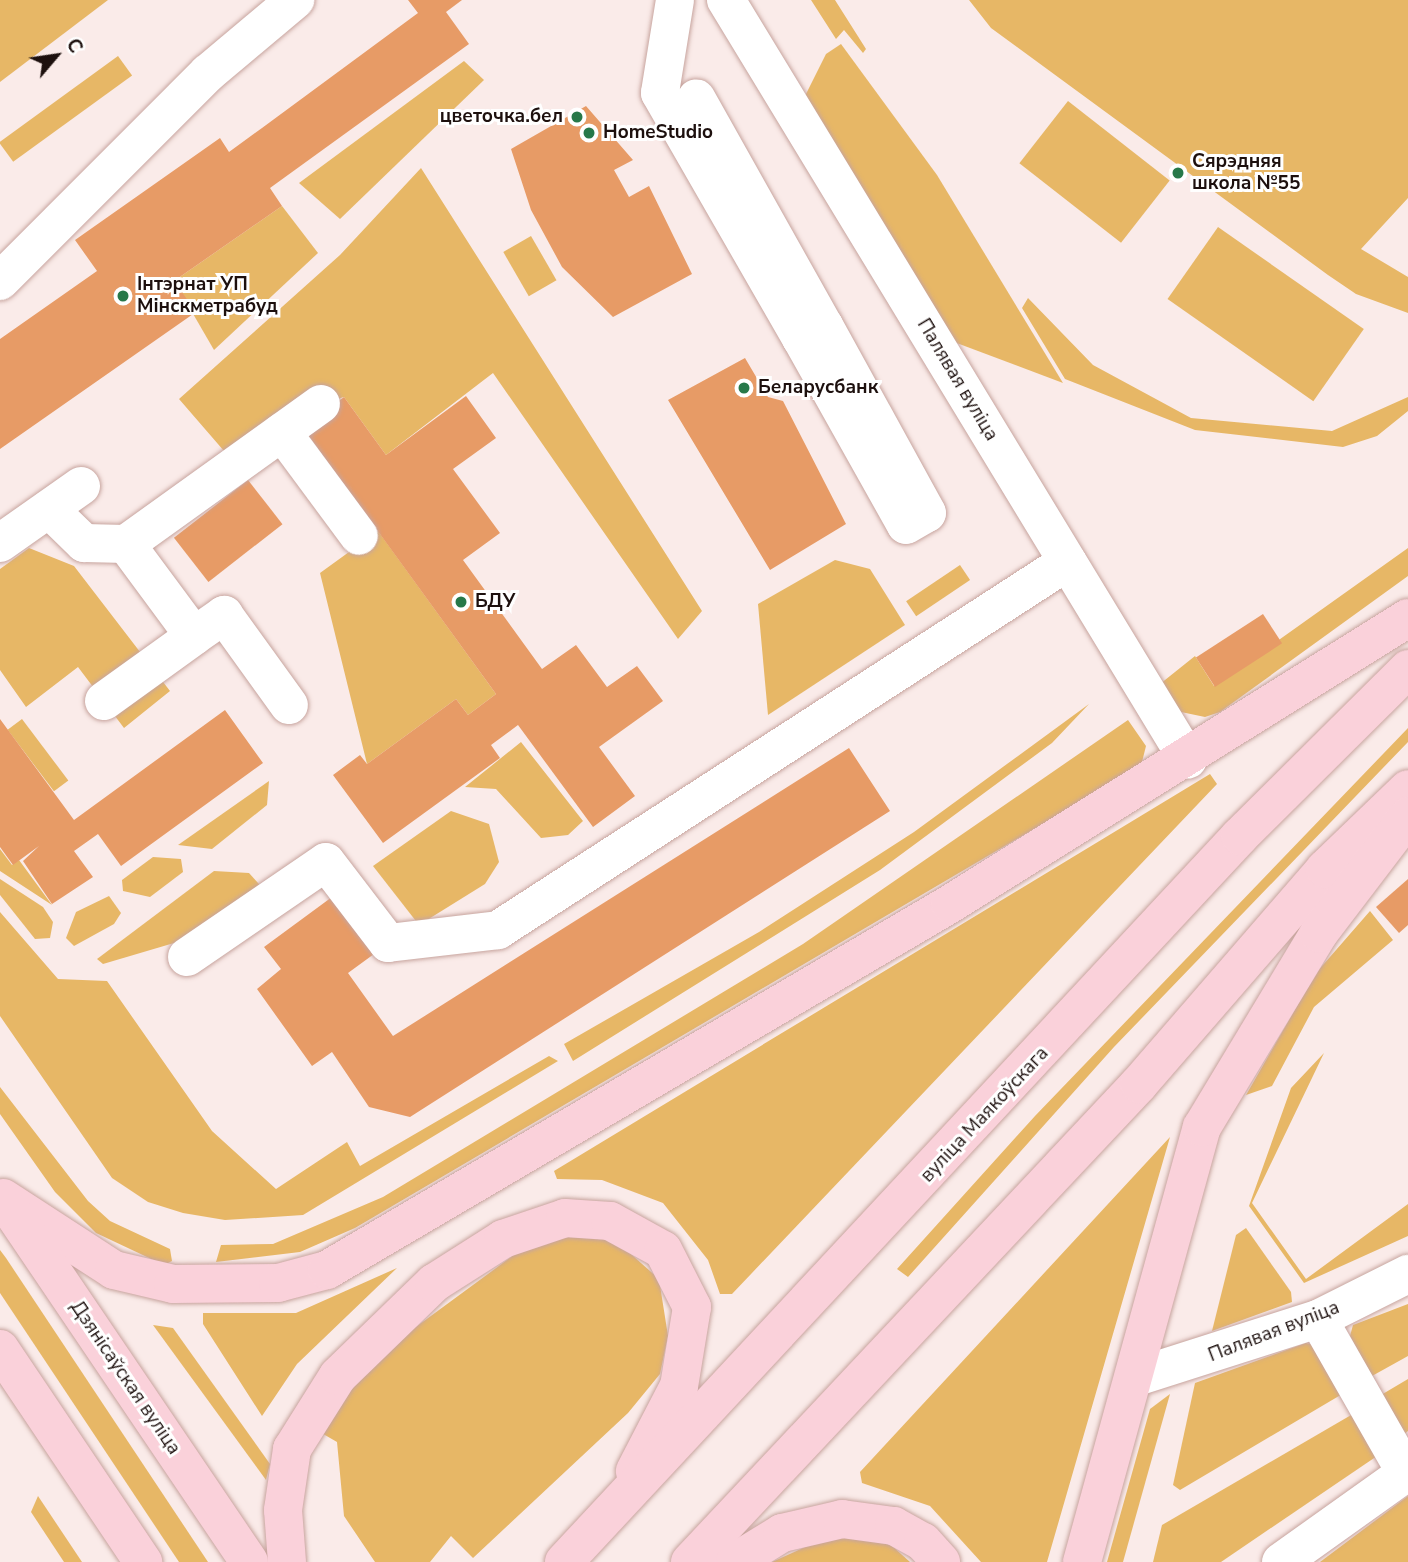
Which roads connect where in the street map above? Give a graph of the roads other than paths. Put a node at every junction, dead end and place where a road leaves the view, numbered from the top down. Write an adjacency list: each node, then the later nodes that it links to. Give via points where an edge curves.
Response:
1 (295, 0): 5 (street, via 208,73)
2 (674, 0): 4 (street, via 660,93 812,332)
3 (726, 0): 13 (street, Палявая вуліца)
4 (696, 98)
5 (0, 281)
6 (321, 404): 7 (street)
7 (282, 432): 10 (street); 12 (street)
8 (81, 486): 9 (street)
9 (49, 509): 11 (street); 12 (street, via 84,543)
10 (359, 536)
11 (0, 543)
12 (126, 544): 15 (street)
13 (1067, 562): 19 (street, Палявая вуліца); 22 (street, via 498,930 388,943 326,862)
14 (1408, 618): 19 (main road)
15 (194, 636): 17 (street); 18 (street, via 224,615)
16 (1408, 669): 28 (main road, вуліца Маякоўскага, via 1240,836)
17 (104, 701)
18 (289, 705)
19 (1188, 760): 23 (main road, via 381,1244 327,1270 278,1283 173,1284 114,1269)
20 (1408, 789): 33 (main road, via 1325,869 1139,1084)
21 (1408, 816): 27 (main road, via 1319,933 1202,1127)
22 (187, 957)
23 (2, 1196): 30 (main road, Дзянісаўская вуліца)
24 (1408, 1274): 25 (street, Палявая вуліца)
25 (1318, 1319): 27 (street, Палявая вуліца); 37 (street, via 1406,1473)
26 (0, 1349): 29 (main road)
27 (1136, 1377): 36 (main road)
28 (613, 1513): 31 (main road, via 679,1386 692,1307 663,1250 610,1221 565,1218 503,1239 434,1283 338,1376 292,1450 284,1510); 32 (main road, вуліца Маякоўскага)
29 (144, 1562)
30 (250, 1562)
31 (287, 1562)
32 (564, 1562)
33 (690, 1562)
34 (735, 1562): 35 (main road, via 782,1533 842,1519 894,1526 923,1542)
35 (941, 1562)
36 (1082, 1562)
37 (1281, 1562)

